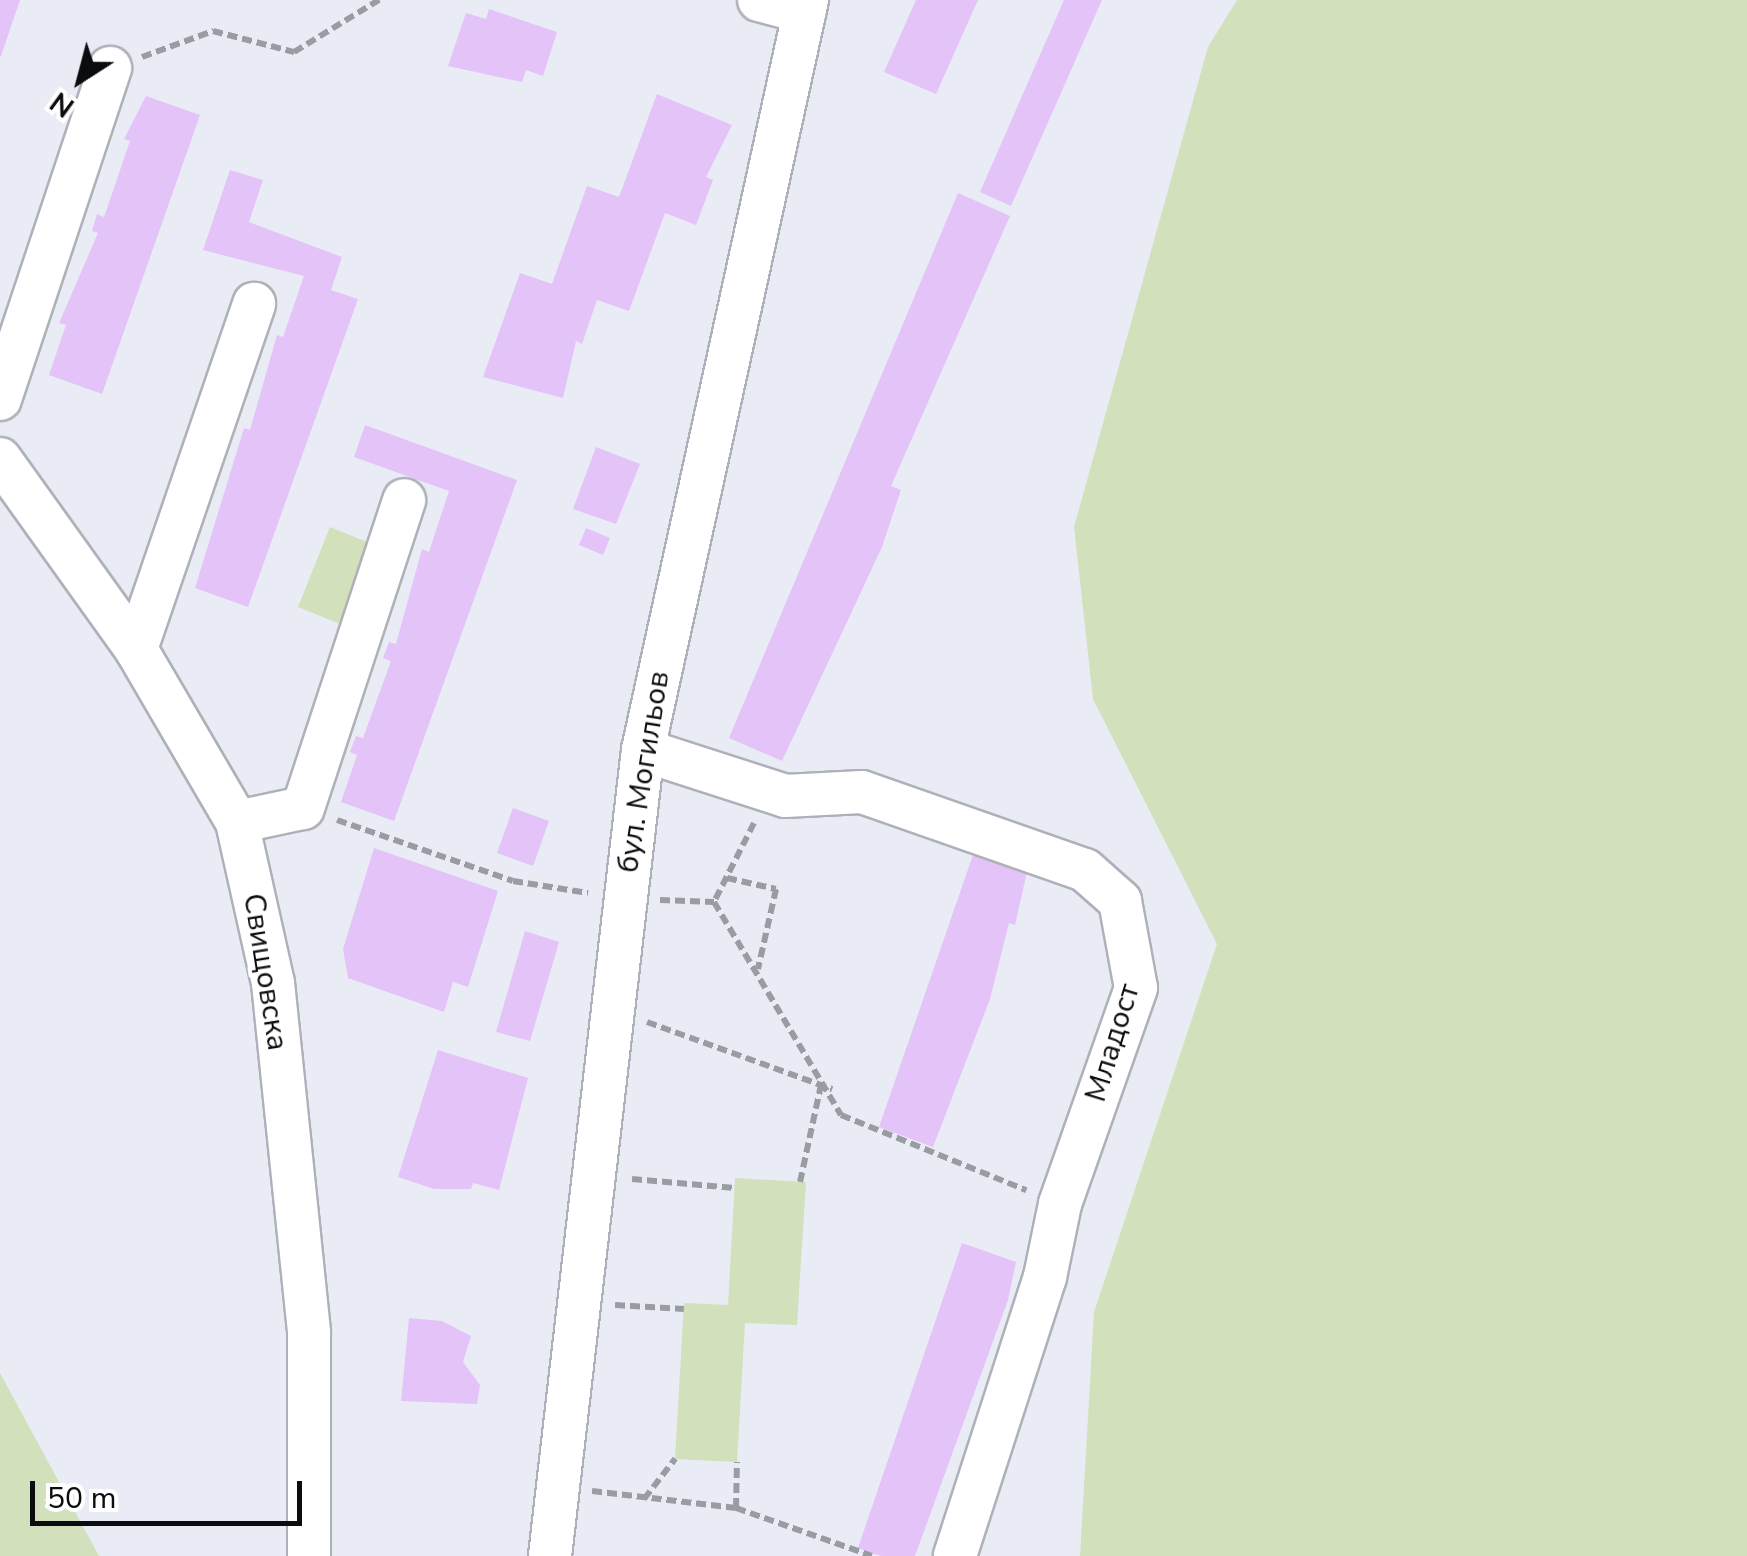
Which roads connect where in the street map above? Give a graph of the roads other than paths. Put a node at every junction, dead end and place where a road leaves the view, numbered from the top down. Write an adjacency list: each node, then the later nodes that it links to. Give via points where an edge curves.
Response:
1 (759, 0): 2 (street)
2 (805, 6): 9 (street, бул. Могильов)
3 (110, 68): 5 (street)
4 (254, 304): 8 (street)
5 (0, 398)
6 (0, 459): 8 (street, Свищовска)
7 (404, 500): 10 (street, via 303,808)
8 (136, 650): 10 (street, Свищовска)
9 (642, 750): 12 (street, бул. Могильов, via 588,1174); 13 (street, Младост, via 785,796 862,792 1085,870 1120,901 1136,988 1060,1204 1046,1277)
10 (237, 822): 11 (street, Свищовска, via 273,984 309,1333)
11 (309, 1556)
12 (550, 1556)
13 (954, 1556)

